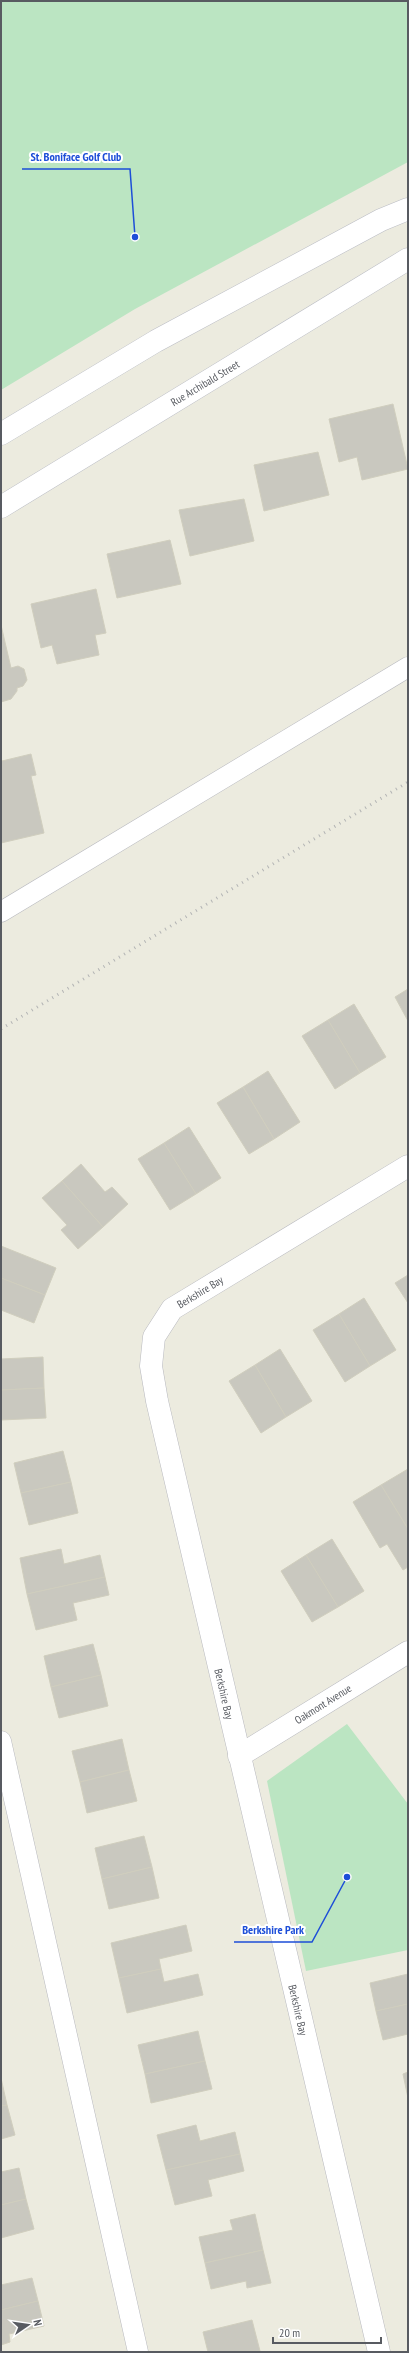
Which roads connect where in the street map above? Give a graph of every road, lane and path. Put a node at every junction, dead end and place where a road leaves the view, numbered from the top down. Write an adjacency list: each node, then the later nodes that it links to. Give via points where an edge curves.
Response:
1 (408, 209): 3 (street, via 381,220 156,341)
2 (408, 259): 4 (street, Rue Archibald Street)
3 (1, 434)
4 (1, 507)
5 (408, 667): 6 (lane)
6 (1, 912)
7 (408, 1166): 10 (street, Berkshire Bay, via 172,1309 154,1337 151,1366 157,1401)
8 (408, 1652): 10 (street, Oakmont Avenue)
9 (1, 1741): 11 (lane)
10 (239, 1756): 12 (street, Berkshire Bay)
11 (138, 2352)
12 (379, 2352)

